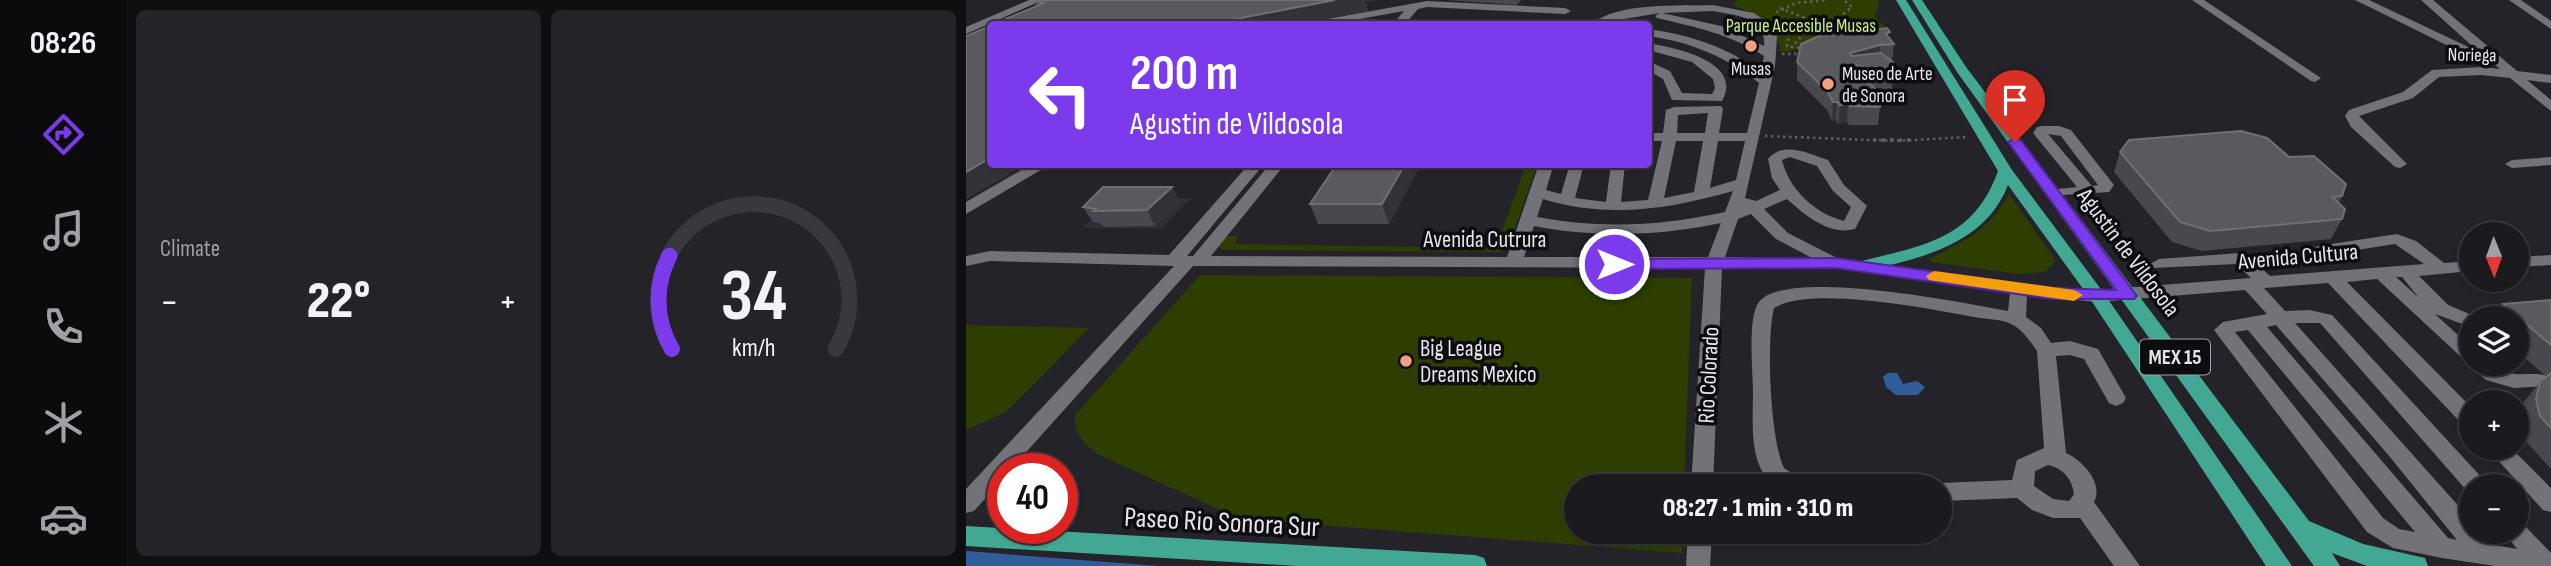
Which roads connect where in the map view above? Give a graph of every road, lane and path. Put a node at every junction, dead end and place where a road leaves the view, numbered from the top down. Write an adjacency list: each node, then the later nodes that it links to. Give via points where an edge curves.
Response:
1 (1827, 0): 12 (path)
2 (1844, 0): 31 (path, via 1852,7 1841,16 1844,35)
3 (1901, 0): 48 (main road, MEX 15)
4 (1917, 0): 64 (main road, Agustin de Vildosola / MEX 15, via 1961,69)
5 (2197, 0): 41 (street)
6 (2360, 0): 40 (street)
7 (2426, 0): 40 (street)
8 (2514, 0): 27 (street)
9 (1042, 5): 18 (street, via 1025,6); 19 (street)
10 (1725, 5): 14 (street); 15 (street)
11 (1415, 6): 13 (street, via 1438,3); 16 (street); 22 (street)
12 (1778, 7): 25 (path); 35 (path, via 1775,18 1789,27 1787,46)
13 (1565, 11)
14 (1636, 12): 23 (street); 26 (street)
15 (1750, 15): 26 (street); 37 (street, via 1769,30)
16 (1385, 18): 17 (street)
17 (1346, 19): 20 (street); 21 (street)
18 (990, 21)
19 (1023, 21)
20 (1334, 21)
21 (1356, 21)
22 (1402, 21)
23 (1603, 21)
24 (987, 22): 28 (street)
25 (1813, 23): 32 (path, via 1828,39); 35 (path)
26 (1714, 26): 30 (street); 37 (street)
27 (2551, 26)
28 (966, 31)
29 (1652, 33): 30 (street)
30 (1682, 37): 34 (street); 43 (street, via 1727,54)
31 (1840, 39)
32 (1821, 40)
33 (1811, 43): 35 (path)
34 (1655, 47): 44 (street, via 1688,56 1713,70 1721,88)
35 (1791, 47): 38 (path)
36 (1806, 52): 38 (path)
37 (1769, 54): 38 (path); 43 (street, Rio Colorado)
38 (1787, 54)
39 (1652, 67): 44 (street, via 1668,75 1677,97)
40 (2509, 72): 42 (street, Noriega); 45 (street); 52 (street, Noriega, via 2437,73 2408,95 2354,113 2353,120)
41 (2315, 78)
42 (2551, 79)
43 (1765, 81): 50 (street, Rio Colorado)
44 (1717, 103): 46 (street, via 1671,113); 47 (street)
45 (2551, 107)
46 (1670, 136): 47 (street); 49 (street); 70 (street)
47 (1713, 136): 50 (street); 68 (street)
48 (1983, 136): 50 (path, via 1896,141); 61 (main road, MEX 15)
49 (1652, 137)
50 (1754, 137): 63 (street, Rio Colorado)
51 (2551, 161): 53 (street)
52 (2400, 164)
53 (2512, 164)
54 (1037, 168): 73 (street)
55 (1254, 168): 81 (street)
56 (1266, 168): 67 (street)
57 (1275, 168): 67 (street)
58 (1546, 168): 65 (street)
59 (1576, 168): 69 (street)
60 (1617, 168): 71 (street)
61 (2006, 171): 87 (main road, via 1990,206 1968,227 1920,252); 95 (main road, MEX 15)
62 (2085, 187): 64 (street)
63 (1741, 188): 68 (street); 72 (street); 74 (street, Rio Colorado)
64 (2050, 190): 96 (main road, Agustin de Vildosola / MEX 15)
65 (1538, 192): 69 (street); 75 (street)
66 (1789, 192): 66 (street, via 1837,225 1849,226 1859,209 1823,163 1790,153 1775,159 1780,180); 72 (street)
67 (1253, 194): 81 (street)
68 (1701, 196): 70 (street)
69 (1567, 200): 71 (street)
70 (1655, 204): 71 (street)
71 (1612, 206)
72 (1754, 208): 74 (street); 83 (street, via 1793,244)
73 (966, 209)
74 (1731, 216): 75 (street, via 1608,229); 85 (street, Rio Colorado)
75 (1528, 220): 84 (street)
76 (966, 250): 78 (street)
77 (2318, 251): 89 (street, via 2397,239)
78 (990, 256): 80 (street, Avenida Cutrura); 81 (street, Avenida Cutrura)
79 (2551, 260): 82 (street)
80 (966, 261)
81 (1186, 261): 84 (street, Avenida Cutrura); 116 (street)
82 (2529, 261)
83 (1836, 263): 85 (street, Avenida Cutrura); 87 (street, Avenida Cutrura)
84 (1513, 264): 85 (street, Avenida Cutrura)
85 (1714, 264): 109 (street, Rio Colorado)
86 (2159, 264): 93 (street, via 2240,258)
87 (1863, 266): 94 (street, Avenida Cutrura)
88 (2459, 267): 89 (street, Avenida Cultura)
89 (2440, 268): 90 (street, Avenida Cultura)
90 (2406, 271): 91 (street, Avenida Cultura); 97 (street, via 2437,308)
91 (2381, 274): 92 (street, Avenida Cultura); 101 (street)
92 (2333, 278): 93 (street, Avenida Cultura); 106 (street)
93 (2259, 284): 96 (street, Avenida Cultura); 99 (street)
94 (2019, 288): 95 (street, Avenida Cutrura); 98 (street)
95 (2098, 296): 96 (street, Avenida Cutrura); 126 (main road, MEX 15)
96 (2129, 296): 117 (main road, Agustin de Vildosola / MEX 15)
97 (2459, 318)
98 (2017, 319): 102 (street); 110 (street, via 1927,302 1847,294 1774,297 1765,311 1762,410)
99 (2281, 319): 100 (street); 111 (street, via 2326,319); 122 (street)
100 (2253, 323): 121 (street); 121 (street, via 2223,330 2375,525 2393,538)
101 (2459, 347)
102 (2046, 350): 105 (street, via 2070,348 2091,354); 107 (street)
103 (2492, 376): 104 (street, via 2504,381)
104 (2541, 381)
105 (2116, 398)
106 (2459, 409)
107 (2056, 457): 112 (street, via 2025,466); 114 (street, via 2082,477)
108 (2510, 460): 115 (street)
109 (1703, 474)
110 (1776, 474)
111 (2465, 474)
112 (2022, 489): 113 (street); 114 (street, via 2033,500 2060,512 2075,510)
113 (1952, 492)
114 (2083, 503): 125 (street)
115 (2551, 503)
116 (966, 504)
117 (2302, 529): 127 (main road, Agustin de Vildosola / MEX 15); 128 (main road, via 2360,554)
118 (966, 536): 123 (main road, Paseo Rio Sonora Sur)
119 (1699, 544): 124 (street)
120 (2528, 544): 129 (street)
121 (2442, 548): 122 (street)
122 (2482, 553): 129 (street)
123 (1475, 566)
124 (1698, 566)
125 (2128, 566)
126 (2280, 566)
127 (2328, 566)
128 (2416, 566)
129 (2549, 566)

